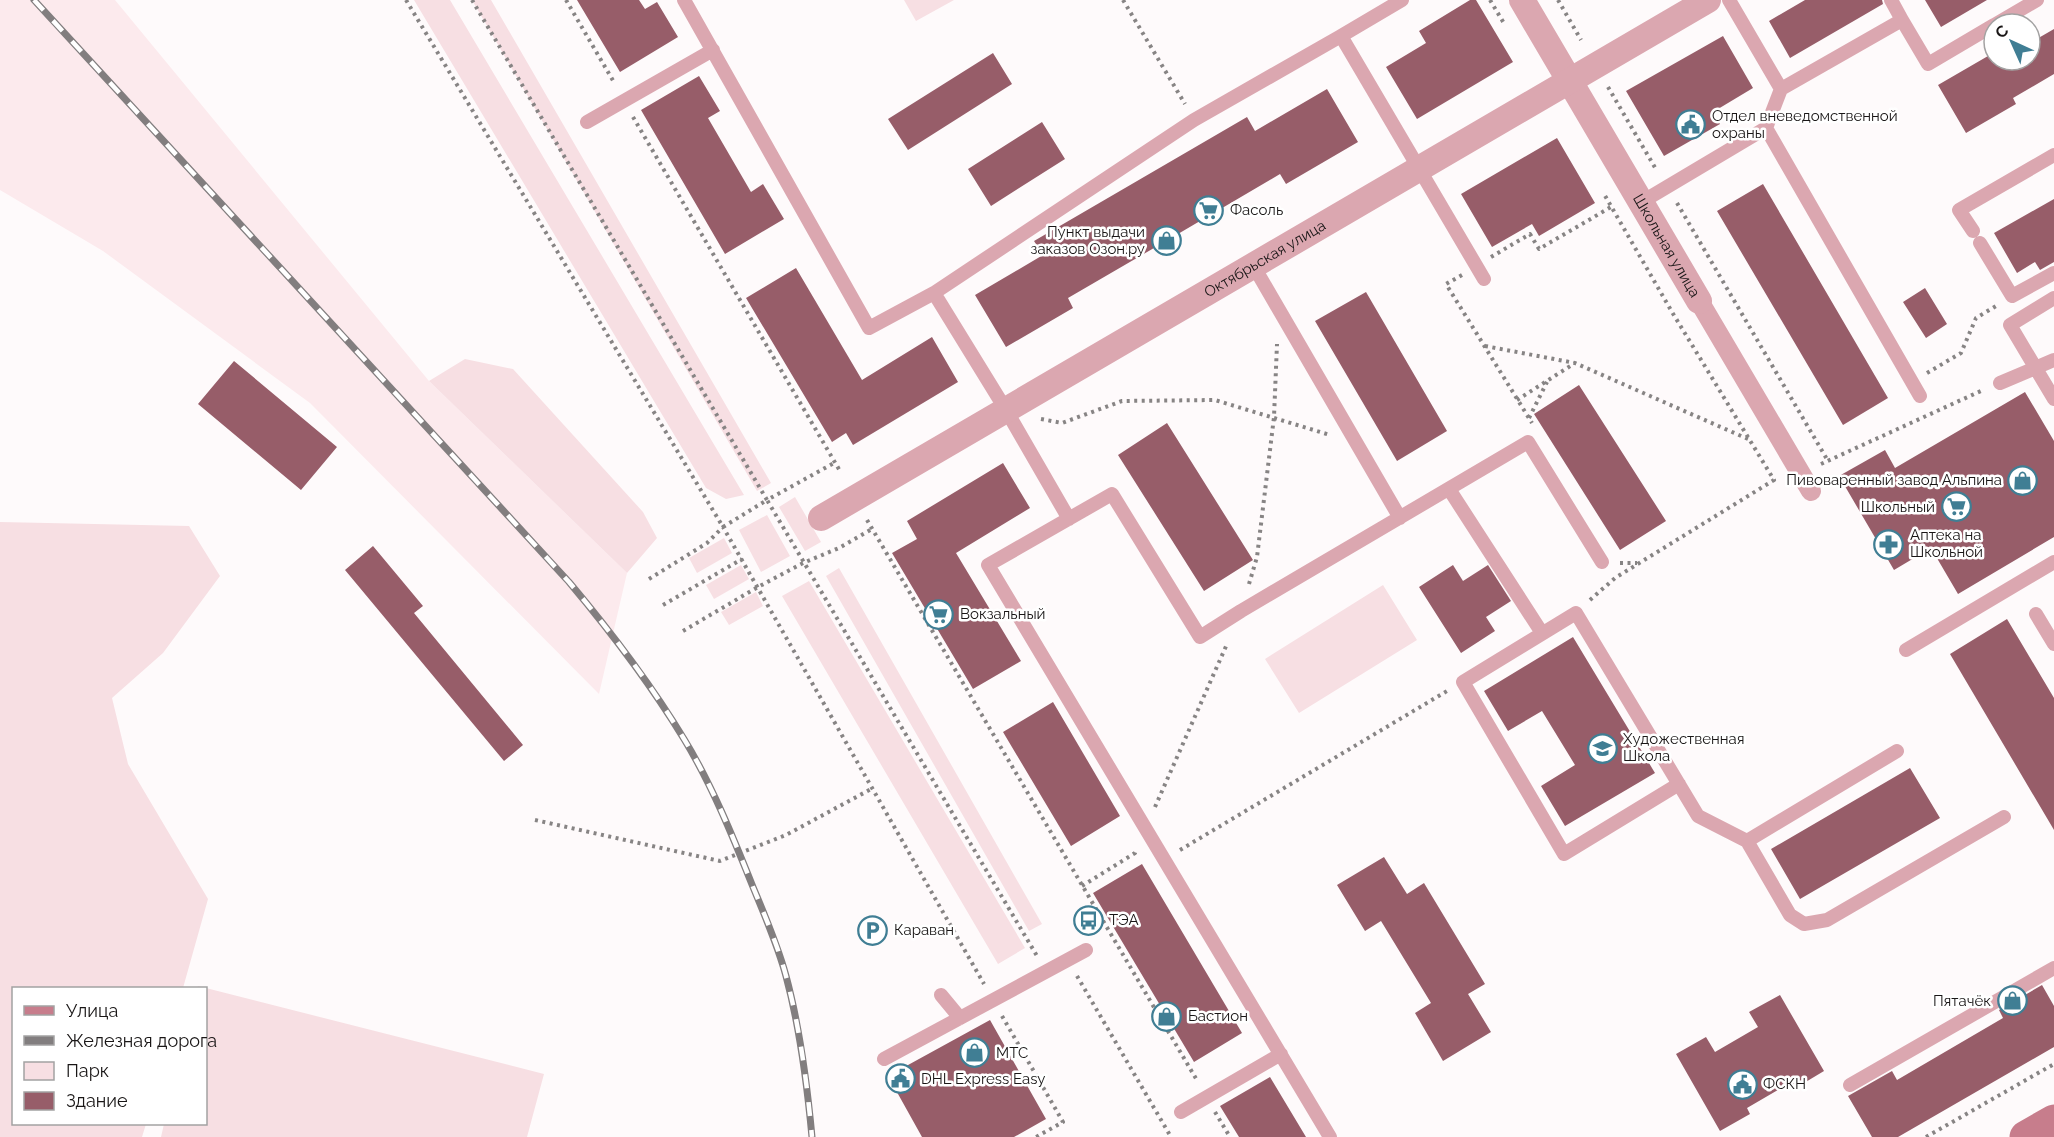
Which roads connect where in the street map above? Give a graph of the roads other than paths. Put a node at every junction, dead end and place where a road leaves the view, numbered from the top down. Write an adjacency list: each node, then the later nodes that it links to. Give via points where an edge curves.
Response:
1 (684, 0): 13 (lane)
2 (1402, 0): 8 (lane)
3 (1522, 0): 14 (street, Школьная улица)
4 (1708, 0): 14 (street, Октябрьская улица)
5 (1729, 0): 15 (lane)
6 (1891, 0): 10 (lane)
7 (2037, 0): 9 (lane)
8 (1383, 5): 12 (lane)
9 (2017, 12)
10 (1902, 20): 11 (lane, via 1928,64); 15 (lane)
11 (1982, 33)
12 (1341, 36): 19 (lane); 24 (lane, via 1194,120)
13 (713, 50): 16 (lane); 24 (lane, via 870,328)
14 (1569, 81): 19 (street, Октябрьская улица); 20 (street, Школьная улица)
15 (1781, 89): 17 (lane)
16 (587, 122)
17 (1766, 128): 20 (lane); 30 (lane)
18 (2054, 154): 22 (lane, via 1959,210 2012,296)
19 (1419, 168): 21 (street, Октябрьская улица); 23 (lane)
20 (1640, 203): 26 (street, Школьная улица)
21 (1253, 265): 32 (street, Октябрьская улица); 36 (lane)
22 (2054, 273)
23 (1484, 279)
24 (934, 293): 32 (lane)
25 (2054, 298): 28 (lane, via 2010,325)
26 (1699, 301): 34 (street, Школьная улица)
27 (2054, 360): 28 (lane)
28 (2036, 368): 29 (lane); 31 (lane)
29 (2000, 383)
30 (1920, 396)
31 (2054, 399)
32 (1006, 410): 35 (street, Октябрьская улица); 37 (lane)
33 (1449, 489): 36 (lane); 38 (lane, via 1528,442); 41 (lane)
34 (1811, 491)
35 (821, 518)
36 (1400, 518): 37 (lane, via 1200,637 1112,494)
37 (1069, 519): 52 (lane, via 988,565)
38 (1602, 562)
39 (2054, 562): 43 (lane)
40 (2036, 614): 42 (lane)
41 (1542, 633): 45 (lane, via 1576,613); 45 (lane, via 1463,682 1564,854)
42 (2054, 645)
43 (1906, 650)
44 (1897, 751): 47 (lane)
45 (1679, 784): 47 (lane, via 1698,816)
46 (2004, 817): 47 (lane, via 1827,920 1804,924 1790,915)
47 (1747, 841)
48 (1086, 950): 51 (lane)
49 (2054, 968): 54 (lane)
50 (941, 995): 51 (lane)
51 (960, 1018): 53 (lane)
52 (1281, 1054): 55 (lane); 57 (lane)
53 (884, 1059)
54 (1850, 1085)
55 (1181, 1112)
56 (2054, 1121): 58 (main road)
57 (1330, 1137)
58 (2026, 1137)

